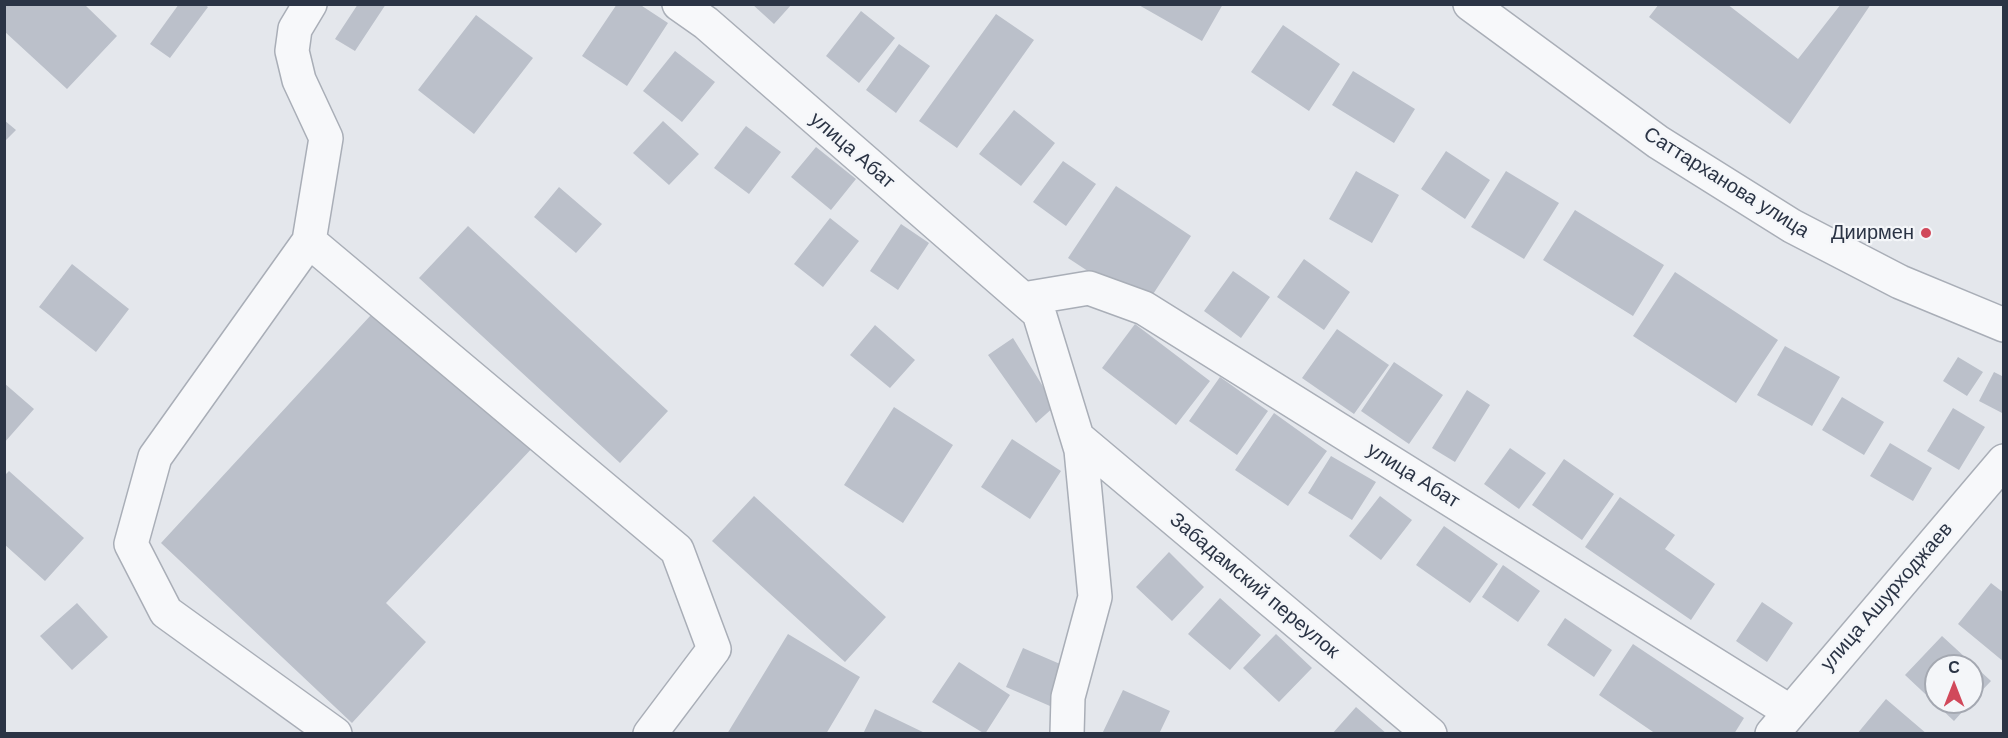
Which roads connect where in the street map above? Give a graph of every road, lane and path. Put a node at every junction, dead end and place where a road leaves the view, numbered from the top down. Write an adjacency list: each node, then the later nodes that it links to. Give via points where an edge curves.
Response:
1 (310, 4): 4 (street, via 295,29 292,51 299,80 326,138)
2 (680, 4): 5 (street, улица Абат)
3 (1470, 4): 6 (street, Саттарханова улица, via 1658,142 1792,226 1900,282)
4 (309, 241): 10 (street, via 154,457 131,544 166,612); 11 (street, via 677,550 714,649)
5 (1023, 299): 7 (street, улица Абат, via 1039,313); 9 (street, улица Абат, via 1089,288 1144,308)
6 (2004, 325)
7 (1078, 438): 12 (street, улица Абат, via 1095,597 1068,697); 13 (street, Забадамский переулок)
8 (2004, 461): 9 (street, улица Ашурходжаев)
9 (1780, 722)
10 (335, 734)
11 (650, 734)
12 (1066, 734)
13 (1430, 734)

